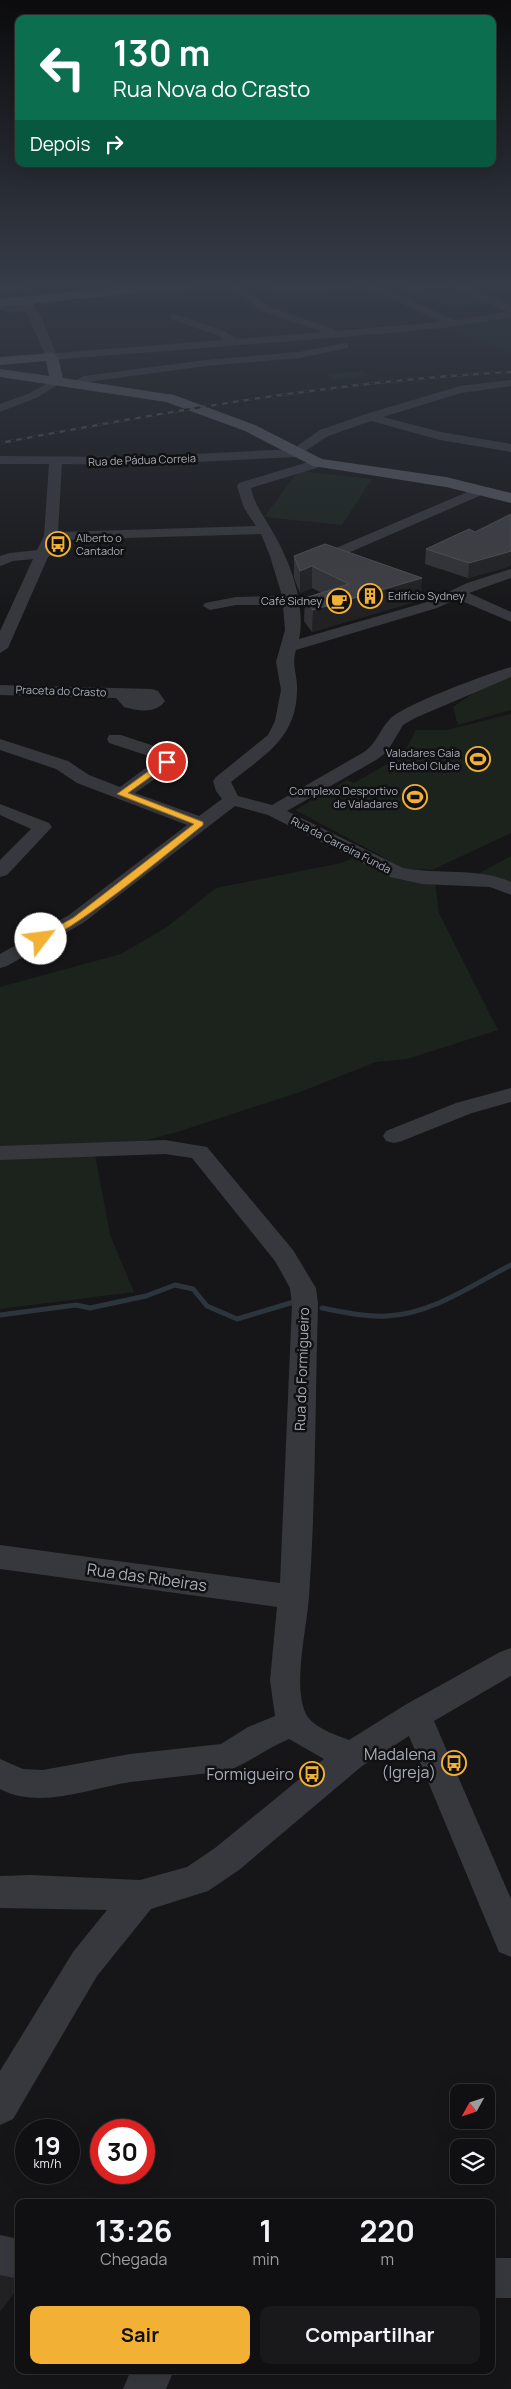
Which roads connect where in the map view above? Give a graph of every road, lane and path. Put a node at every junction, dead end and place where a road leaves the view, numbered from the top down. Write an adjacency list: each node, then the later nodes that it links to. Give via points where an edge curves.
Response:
1 (33, 395): 4 (street)
2 (158, 395): 7 (main road, via 250,428)
3 (442, 395): 5 (street)
4 (0, 408)
5 (370, 417): 6 (street, via 440,436); 7 (street, via 324,433)
6 (511, 448)
7 (296, 453): 9 (street, Rua de Pádua Correia); 10 (main road)
8 (0, 460): 9 (street, Rua de Pádua Correia)
9 (56, 462): 14 (street)
10 (318, 463): 11 (main road, via 446,482); 13 (street, via 244,486 255,518)
11 (479, 491): 12 (main road); 18 (street)
12 (511, 498)
13 (265, 530): 14 (street); 18 (street, via 276,550)
14 (51, 536): 15 (street)
15 (45, 554): 16 (street, via 10,557); 23 (street)
16 (0, 562)
17 (511, 573): 19 (street)
18 (282, 576): 20 (street)
19 (457, 593): 22 (street); 24 (street, via 432,605)
20 (289, 600): 21 (street); 24 (street, via 293,626)
21 (210, 606)
22 (511, 617)
23 (0, 647)
24 (288, 647): 31 (street, via 284,662 288,670 288,702 281,730 276,738 222,781)
25 (511, 672): 33 (street, via 409,714 396,722 381,748 370,756)
26 (0, 690): 27 (street, Praceta do Crasto)
27 (122, 693)
28 (115, 739): 30 (street, via 166,756 167,762)
29 (0, 744): 30 (street, via 62,765 83,779)
30 (122, 794): 34 (street)
31 (232, 800): 33 (street, Rua da Carreira Funda); 34 (street)
32 (0, 809): 35 (street, via 43,827)
33 (274, 811): 36 (street, Rua da Carreira Funda, via 397,873 422,878 493,881)
34 (200, 823): 37 (street, via 76,920)
35 (0, 871)
36 (511, 889)
37 (0, 962)
38 (511, 1095): 39 (street, via 464,1108)
39 (394, 1136)
40 (0, 1153): 42 (street, Rua do Formigueiro, via 165,1147 199,1152 284,1256 303,1288 305,1304)
41 (0, 1557): 42 (street, Rua das Ribeiras)
42 (294, 1597): 45 (street, Rua do Formigueiro, via 287,1637 288,1706)
43 (511, 1661): 44 (street)
44 (416, 1715): 46 (street); 50 (street)
45 (294, 1723): 46 (street, via 307,1734); 47 (street, via 227,1757 130,1768 43,1784 20,1783)
46 (351, 1756): 49 (street, via 227,1859 196,1880)
47 (0, 1773)
48 (0, 1892): 49 (street, via 31,1890)
49 (140, 1896): 51 (street, via 85,1964)
50 (511, 1940)
51 (4, 2090)
52 (0, 2255): 53 (street)
53 (15, 2258)
54 (495, 2278): 55 (street)
55 (511, 2278)
56 (151, 2374): 57 (street)
57 (144, 2389)

